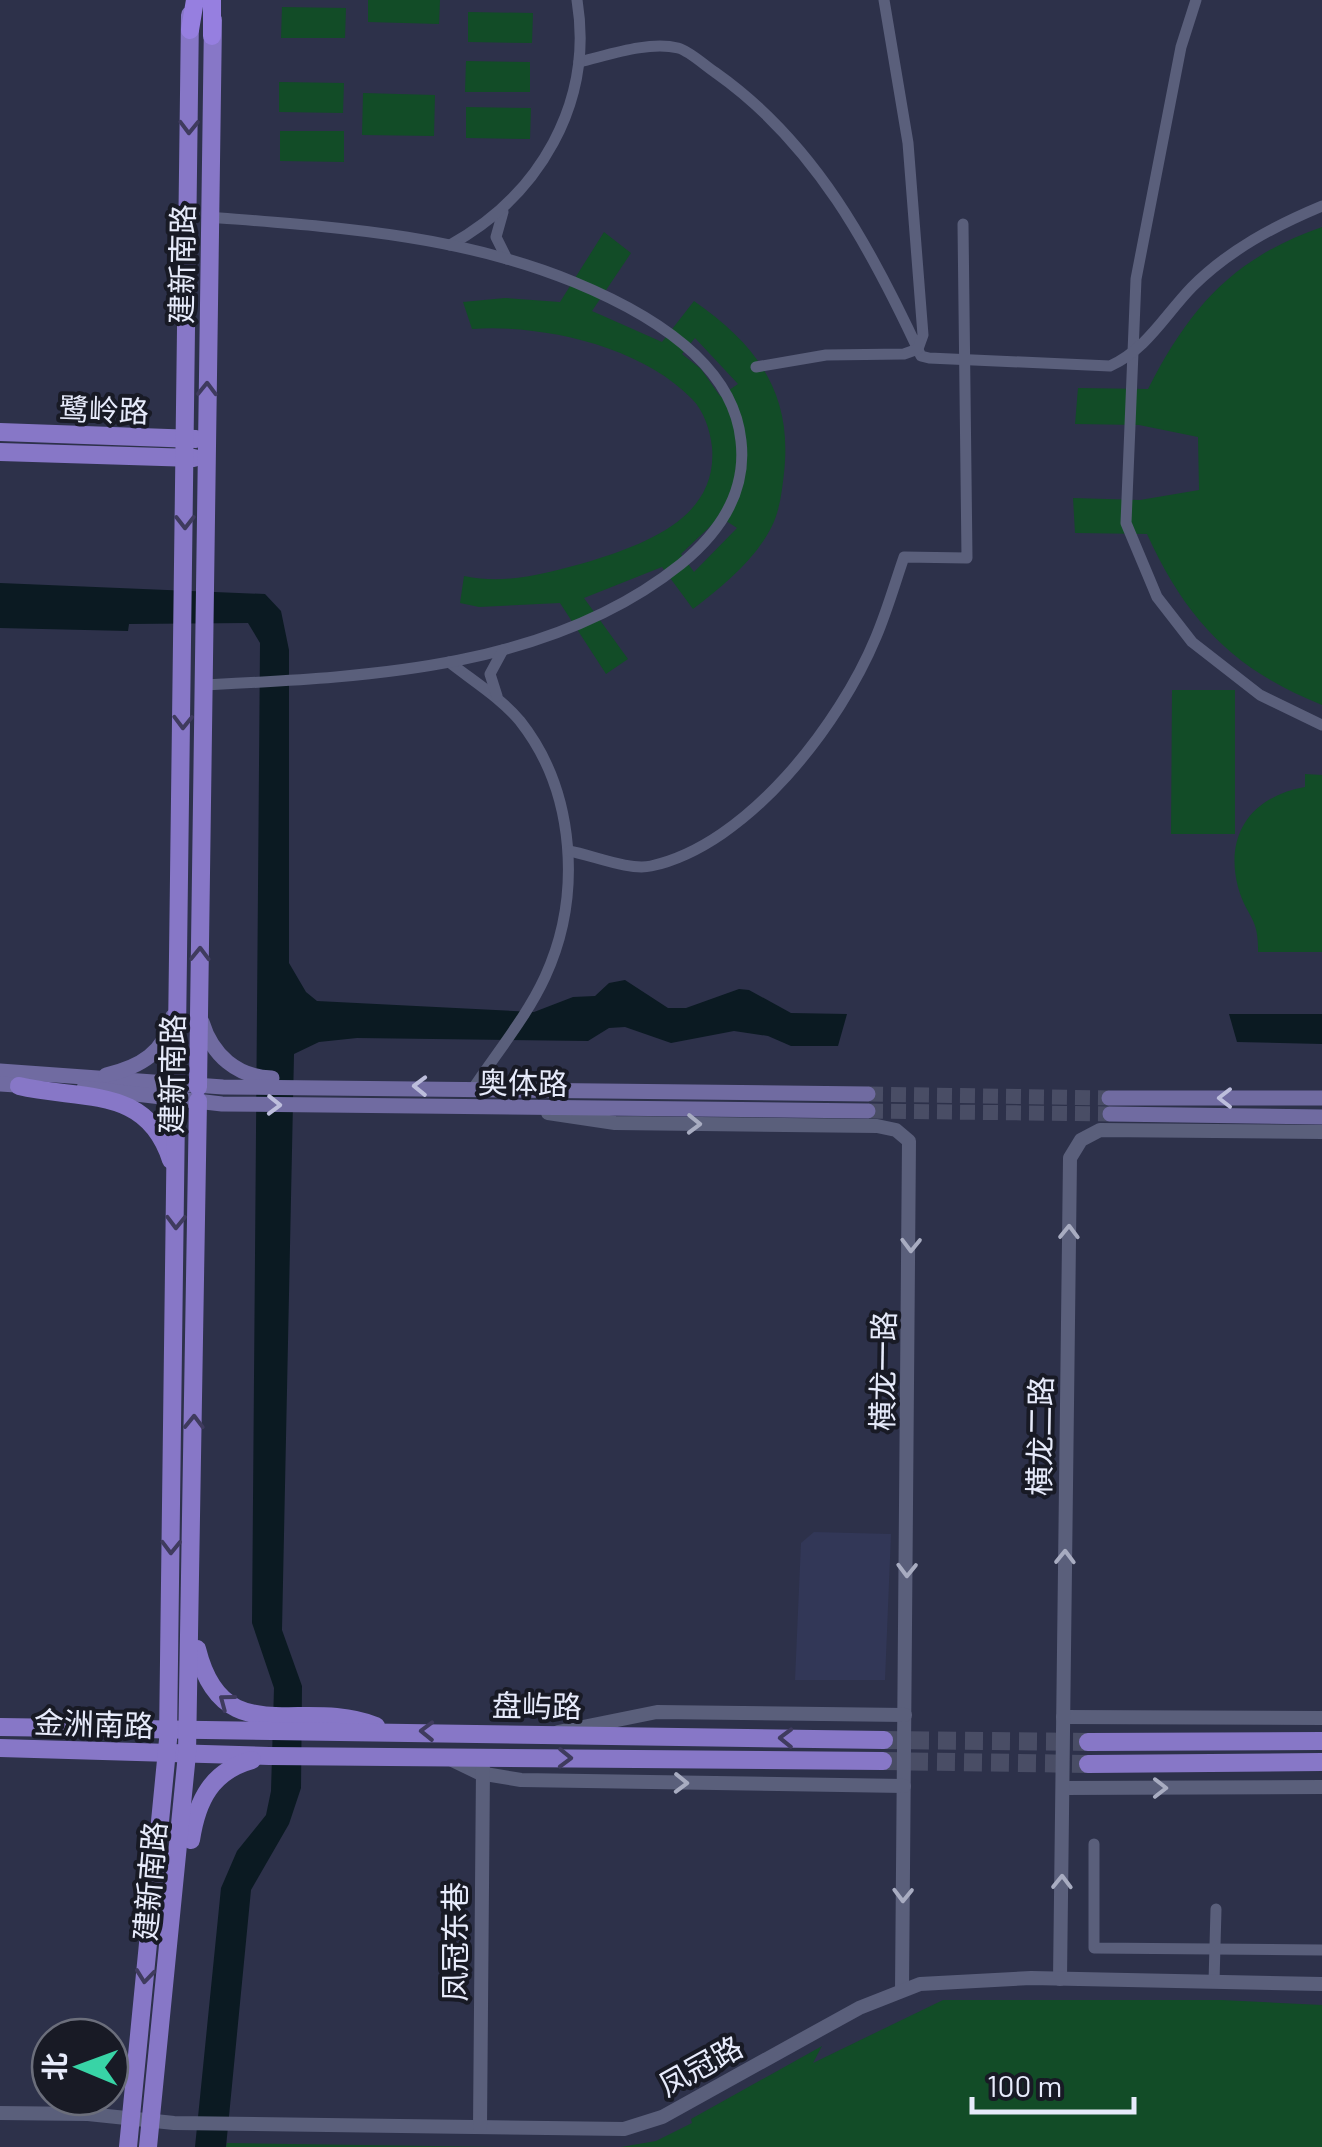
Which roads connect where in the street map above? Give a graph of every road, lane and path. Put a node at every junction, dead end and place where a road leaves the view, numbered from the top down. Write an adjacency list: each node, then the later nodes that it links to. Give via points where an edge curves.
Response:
1 (192, 0): 6 (highway)
2 (214, 0): 7 (highway)
3 (578, 0): 8 (street)
4 (884, 0): 15 (street, via 908,143 923,336)
5 (1196, 0): 16 (street, via 1150,192 1136,279)
6 (190, 30): 20 (main road, 建新南路, one-way to 20)
7 (212, 36): 11 (main road, 建新南路)
8 (579, 62): 10 (street, via 556,140); 15 (street, via 639,48 679,48 742,92 793,138 836,199)
9 (1322, 206): 16 (street, via 1226,257)
10 (505, 208): 13 (street); 14 (street, via 496,237)
11 (210, 217): 13 (street, via 349,228); 21 (main road, 建新南路, one-way to 11)
12 (963, 224): 17 (street)
13 (449, 246): 14 (street)
14 (508, 260): 23 (street, via 574,282 676,340 731,402 742,453 726,516 690,556 599,614)
15 (918, 348): 17 (street, via 929,358); 18 (street)
16 (1136, 354): 17 (street, via 1110,366); 27 (street, via 1124,498 1140,564 1167,613 1205,655 1260,695)
17 (967, 360): 28 (street, via 966,558 904,557 876,639 806,752 760,802 703,847 648,867)
18 (756, 367)
19 (0, 432): 20 (main road, 鹭岭路)
20 (186, 448): 21 (main road, 鹭岭路); 22 (main road, 鹭岭路); 29 (main road, 建新南路, one-way to 29)
21 (207, 448): 25 (main road, 建新南路)
22 (0, 452)
23 (506, 648): 24 (street); 26 (street, via 490,674)
24 (449, 662): 25 (street); 26 (street)
25 (204, 685): 30 (main road, 建新南路, one-way to 25)
26 (498, 700): 28 (street, via 522,724 547,769)
27 (1322, 724)
28 (569, 850): 35 (street, via 564,920 552,961)
29 (180, 962): 32 (main road, via 173,1020 160,1047 134,1068); 36 (main road, 建新南路)
30 (199, 1012): 34 (main road, via 213,1046 236,1070 258,1078); 37 (main road, 建新南路)
31 (0, 1071): 32 (main road)
32 (92, 1078): 36 (main road)
33 (10, 1085): 36 (main road); 42 (main road, via 133,1106 161,1131)
34 (356, 1085): 35 (main road, 奥体路, one-way to 34); 37 (main road, 奥体路)
35 (474, 1087): 39 (main road, 奥体路, via 868,1103)
36 (178, 1092): 37 (main road, 奥体路); 42 (main road, 建新南路)
37 (198, 1094): 39 (main road, 奥体路, one-way to 39); 43 (main road, 建新南路, one-way to 37)
38 (1322, 1098): 40 (main road, one-way to 40, via 1110,1106)
39 (527, 1110): 44 (street, 横龙一路, one-way to 44, via 614,1123 877,1126 909,1140)
40 (1322, 1117)
41 (1322, 1132): 45 (street, 横龙二路, one-way to 41, via 1072,1151 1108,1129)
42 (176, 1178): 49 (main road, 建新南路, one-way to 49)
43 (191, 1622): 48 (main road, 建新南路); 50 (main road, one-way to 43, via 350,1716 254,1714 229,1707 206,1679)
44 (905, 1715): 51 (street, via 657,1712); 63 (street, 横龙一路)
45 (1063, 1717): 46 (street); 65 (street, 横龙二路)
46 (1322, 1718)
47 (0, 1727): 49 (main road, 金洲南路)
48 (188, 1727): 49 (main road, 金洲南路); 50 (main road, 盘屿路); 57 (main road, 建新南路)
49 (168, 1728): 56 (main road, 建新南路)
50 (386, 1730): 51 (main road, 盘屿路, one-way to 50)
51 (558, 1732): 52 (main road, 盘屿路, one-way to 51)
52 (884, 1740)
53 (1322, 1741): 54 (main road)
54 (1088, 1742)
55 (0, 1748): 56 (main road, 金洲南路)
56 (167, 1754): 57 (main road, 金洲南路); 76 (main road, 建新南路, one-way to 76)
57 (187, 1754): 58 (main road, 盘屿路); 67 (main road, 建新南路)
58 (269, 1756): 62 (main road, 盘屿路, via 448,1758); 67 (main road, via 232,1767 206,1791)
59 (883, 1762): 62 (main road, 盘屿路, one-way to 59)
60 (1088, 1764): 61 (main road)
61 (1322, 1764)
62 (483, 1766): 63 (street, one-way to 63, via 521,1780); 78 (street, 凤冠东巷)
63 (904, 1786): 74 (street, 横龙一路, one-way to 74)
64 (1322, 1787): 65 (street, one-way to 64)
65 (1062, 1788): 71 (street, 横龙二路, one-way to 65)
66 (1094, 1844): 69 (street, via 1094,1948)
67 (174, 1908): 77 (main road, 建新南路)
68 (1216, 1909): 69 (street)
69 (1215, 1950): 70 (street); 72 (street)
70 (1322, 1950)
71 (1060, 1979): 72 (street, 凤冠路); 74 (street, 凤冠路, via 942,1980)
72 (1214, 1982): 73 (street, 凤冠路)
73 (1322, 1984)
74 (902, 1990): 78 (street, 凤冠路, via 640,2126)
75 (0, 2113): 76 (street, 凤冠路)
76 (130, 2119): 77 (street, 凤冠路); 79 (main road, 建新南路)
77 (151, 2121): 78 (street, 凤冠路); 80 (main road, 建新南路)
78 (480, 2127)
79 (128, 2147)
80 (148, 2147)

